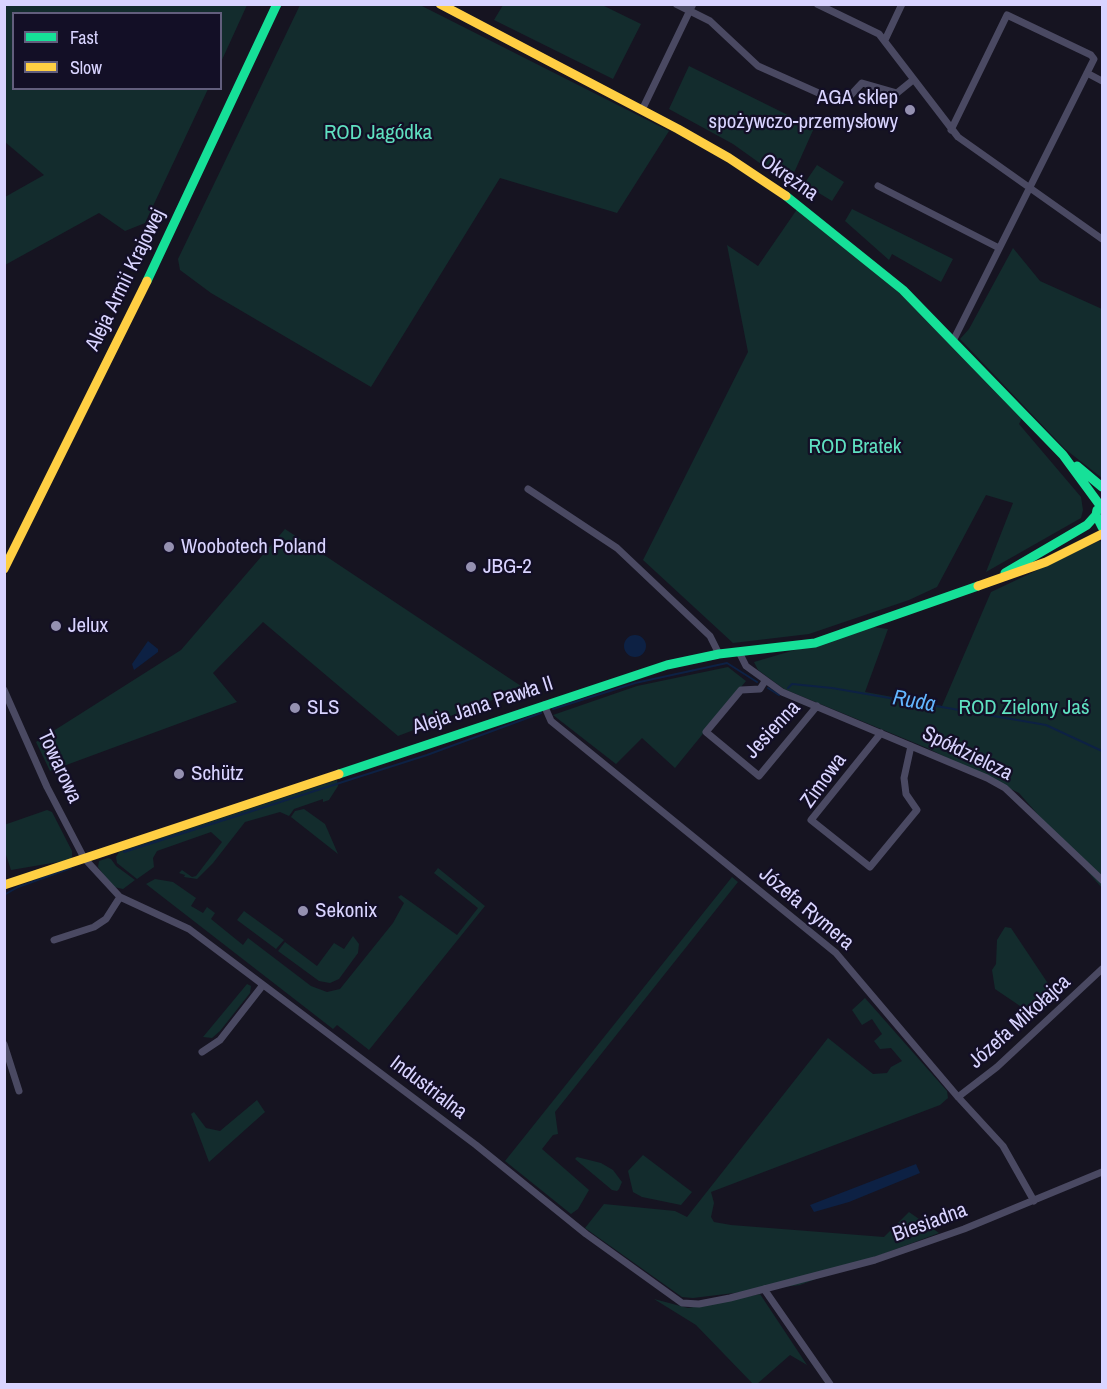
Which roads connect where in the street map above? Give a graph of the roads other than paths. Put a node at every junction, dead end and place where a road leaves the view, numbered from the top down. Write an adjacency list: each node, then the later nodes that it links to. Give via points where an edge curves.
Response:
1 (277, 4): 25 (street, Aleja Armii Krajowej, via 158,259)
2 (440, 4): 11 (street, Okrężna)
3 (676, 4): 6 (street)
4 (817, 4): 7 (street)
5 (902, 4): 7 (street)
6 (691, 8): 9 (street, via 721,30 758,66 832,99 848,98 862,83 897,93); 11 (street)
7 (885, 40): 9 (street)
8 (1087, 73): 10 (street); 12 (street, via 1094,59 1091,55 1007,15); 14 (street)
9 (913, 80): 12 (street)
10 (1102, 81)
11 (642, 110): 17 (street, Okrężna, via 729,158 805,209 903,290)
12 (951, 130): 14 (street)
13 (878, 186): 16 (street)
14 (1029, 186): 15 (street); 16 (street)
15 (1102, 239)
16 (999, 248): 17 (street)
17 (953, 341): 18 (street, Okrężna)
18 (1063, 455): 19 (street, Okrężna); 21 (street, Okrężna)
19 (1102, 487)
20 (528, 489): 28 (street, via 617,548 710,636)
21 (1101, 502): 22 (street)
22 (1096, 515): 23 (street); 26 (street, Aleja Jana Pawła II, via 1087,525)
23 (1102, 527)
24 (1102, 534): 26 (street, Aleja Jana Pawła II, via 1046,562)
25 (4, 569)
26 (980, 587): 27 (street, Aleja Jana Pawła II, via 815,643)
27 (739, 652): 28 (street, Aleja Jana Pawła II); 29 (street, Spółdzielcza, via 746,666)
28 (719, 654): 31 (street, Aleja Jana Pawła II, via 667,665)
29 (765, 681): 32 (street, Spółdzielcza); 32 (street, Jesienna, via 760,690 741,690 706,732 759,776)
30 (4, 690): 35 (street, Towarowa)
31 (544, 705): 35 (street, Aleja Jana Pawła II); 45 (street, Józefa Rymera, via 551,721 837,953)
32 (817, 706): 33 (street, Spółdzielcza)
33 (881, 733): 34 (street, Spółdzielcza); 34 (street, Zimowa, via 811,820 870,867 917,810 906,794 904,778)
34 (911, 746): 36 (street, Spółdzielcza, via 1005,788)
35 (84, 858): 37 (street, Aleja Jana Pawła II); 38 (street, Industrialna)
36 (1102, 880)
37 (4, 885)
38 (120, 897): 39 (street, via 105,919 94,927); 41 (street, Industrialna, via 189,928)
39 (54, 940)
40 (1102, 969): 45 (street, Józefa Mikołajca, via 997,1067)
41 (263, 985): 43 (street, via 220,1040); 48 (street, Industrialna, via 476,1145 586,1234 682,1303 699,1304)
42 (4, 1044): 44 (street)
43 (202, 1052)
44 (19, 1091)
45 (958, 1097): 47 (street, Józefa Rymera, via 1003,1146)
46 (1102, 1172): 47 (street, Biesiadna)
47 (1034, 1201): 48 (street, Biesiadna, via 875,1260)
48 (764, 1289): 49 (street)
49 (830, 1384)

